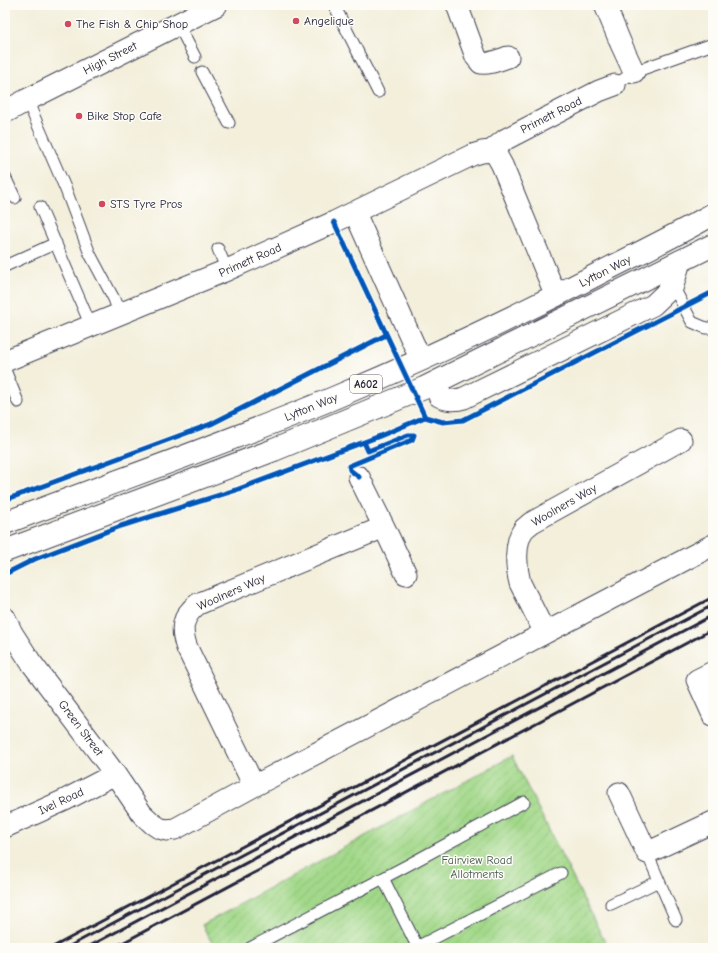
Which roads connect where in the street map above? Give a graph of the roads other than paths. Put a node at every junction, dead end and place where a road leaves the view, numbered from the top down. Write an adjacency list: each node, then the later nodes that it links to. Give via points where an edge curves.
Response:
1 (216, 5): 5 (main road, High Street)
2 (334, 5): 12 (lane)
3 (458, 5): 8 (street, via 480,62 488,63)
4 (605, 5): 10 (street)
5 (178, 24): 7 (lane); 13 (main road, High Street)
6 (713, 44): 10 (lane)
7 (195, 57)
8 (508, 57)
9 (202, 72): 15 (lane)
10 (634, 72): 11 (lane)
11 (615, 84): 16 (street, Primett Road, via 506,139)
12 (378, 92)
13 (27, 100): 14 (main road, High Street); 30 (lane, via 66,190 90,254)
14 (5, 112)
15 (229, 122)
16 (491, 152): 20 (street, Primett Road, via 472,156); 29 (street, via 498,156)
17 (5, 177): 18 (lane)
18 (15, 198)
19 (40, 207): 22 (lane)
20 (355, 213): 27 (street, Primett Road); 33 (street)
21 (713, 214): 29 (main road, Lytton Way / A602)
22 (56, 243): 26 (lane); 31 (lane)
23 (713, 245): 25 (main road, Lytton Way / A602)
24 (218, 249): 27 (lane)
25 (680, 261): 28 (street); 43 (main road, Lytton Way / A602, via 424,388 274,450)
26 (5, 266)
27 (227, 270): 30 (street, Primett Road)
28 (677, 293): 32 (lane, via 692,322); 36 (street, via 464,398 450,401)
29 (556, 296): 40 (main road, Lytton Way / A602, via 453,346 335,398 193,454)
30 (120, 315): 31 (street, Primett Road)
31 (91, 326): 34 (street, Primett Road)
32 (713, 328)
33 (419, 356)
34 (5, 362)
35 (5, 370): 37 (lane)
36 (439, 396)
37 (18, 402)
38 (681, 440): 46 (street, Woolners Way, via 531,523 523,530 517,548 518,574)
39 (359, 477): 41 (street)
40 (5, 523)
41 (384, 527): 44 (street); 50 (street, Woolners Way, via 198,604 188,614 183,626 183,638)
42 (713, 545): 46 (street)
43 (5, 551)
44 (406, 574)
45 (5, 618): 49 (street, Green Street, via 30,661)
46 (545, 633): 50 (street)
47 (713, 672): 48 (street, via 697,680)
48 (713, 715)
49 (116, 774): 50 (street, Green Street, via 145,817 166,830 175,829); 54 (street, Ivel Road)
50 (254, 786)
51 (620, 794): 55 (street)
52 (524, 802): 57 (lane)
53 (713, 822): 55 (street)
54 (5, 827)
55 (647, 853): 58 (lane)
56 (561, 873): 61 (lane)
57 (382, 878): 61 (lane); 62 (lane)
58 (659, 881): 59 (lane); 60 (lane)
59 (611, 904)
60 (676, 920)
61 (417, 947)
62 (250, 948)

